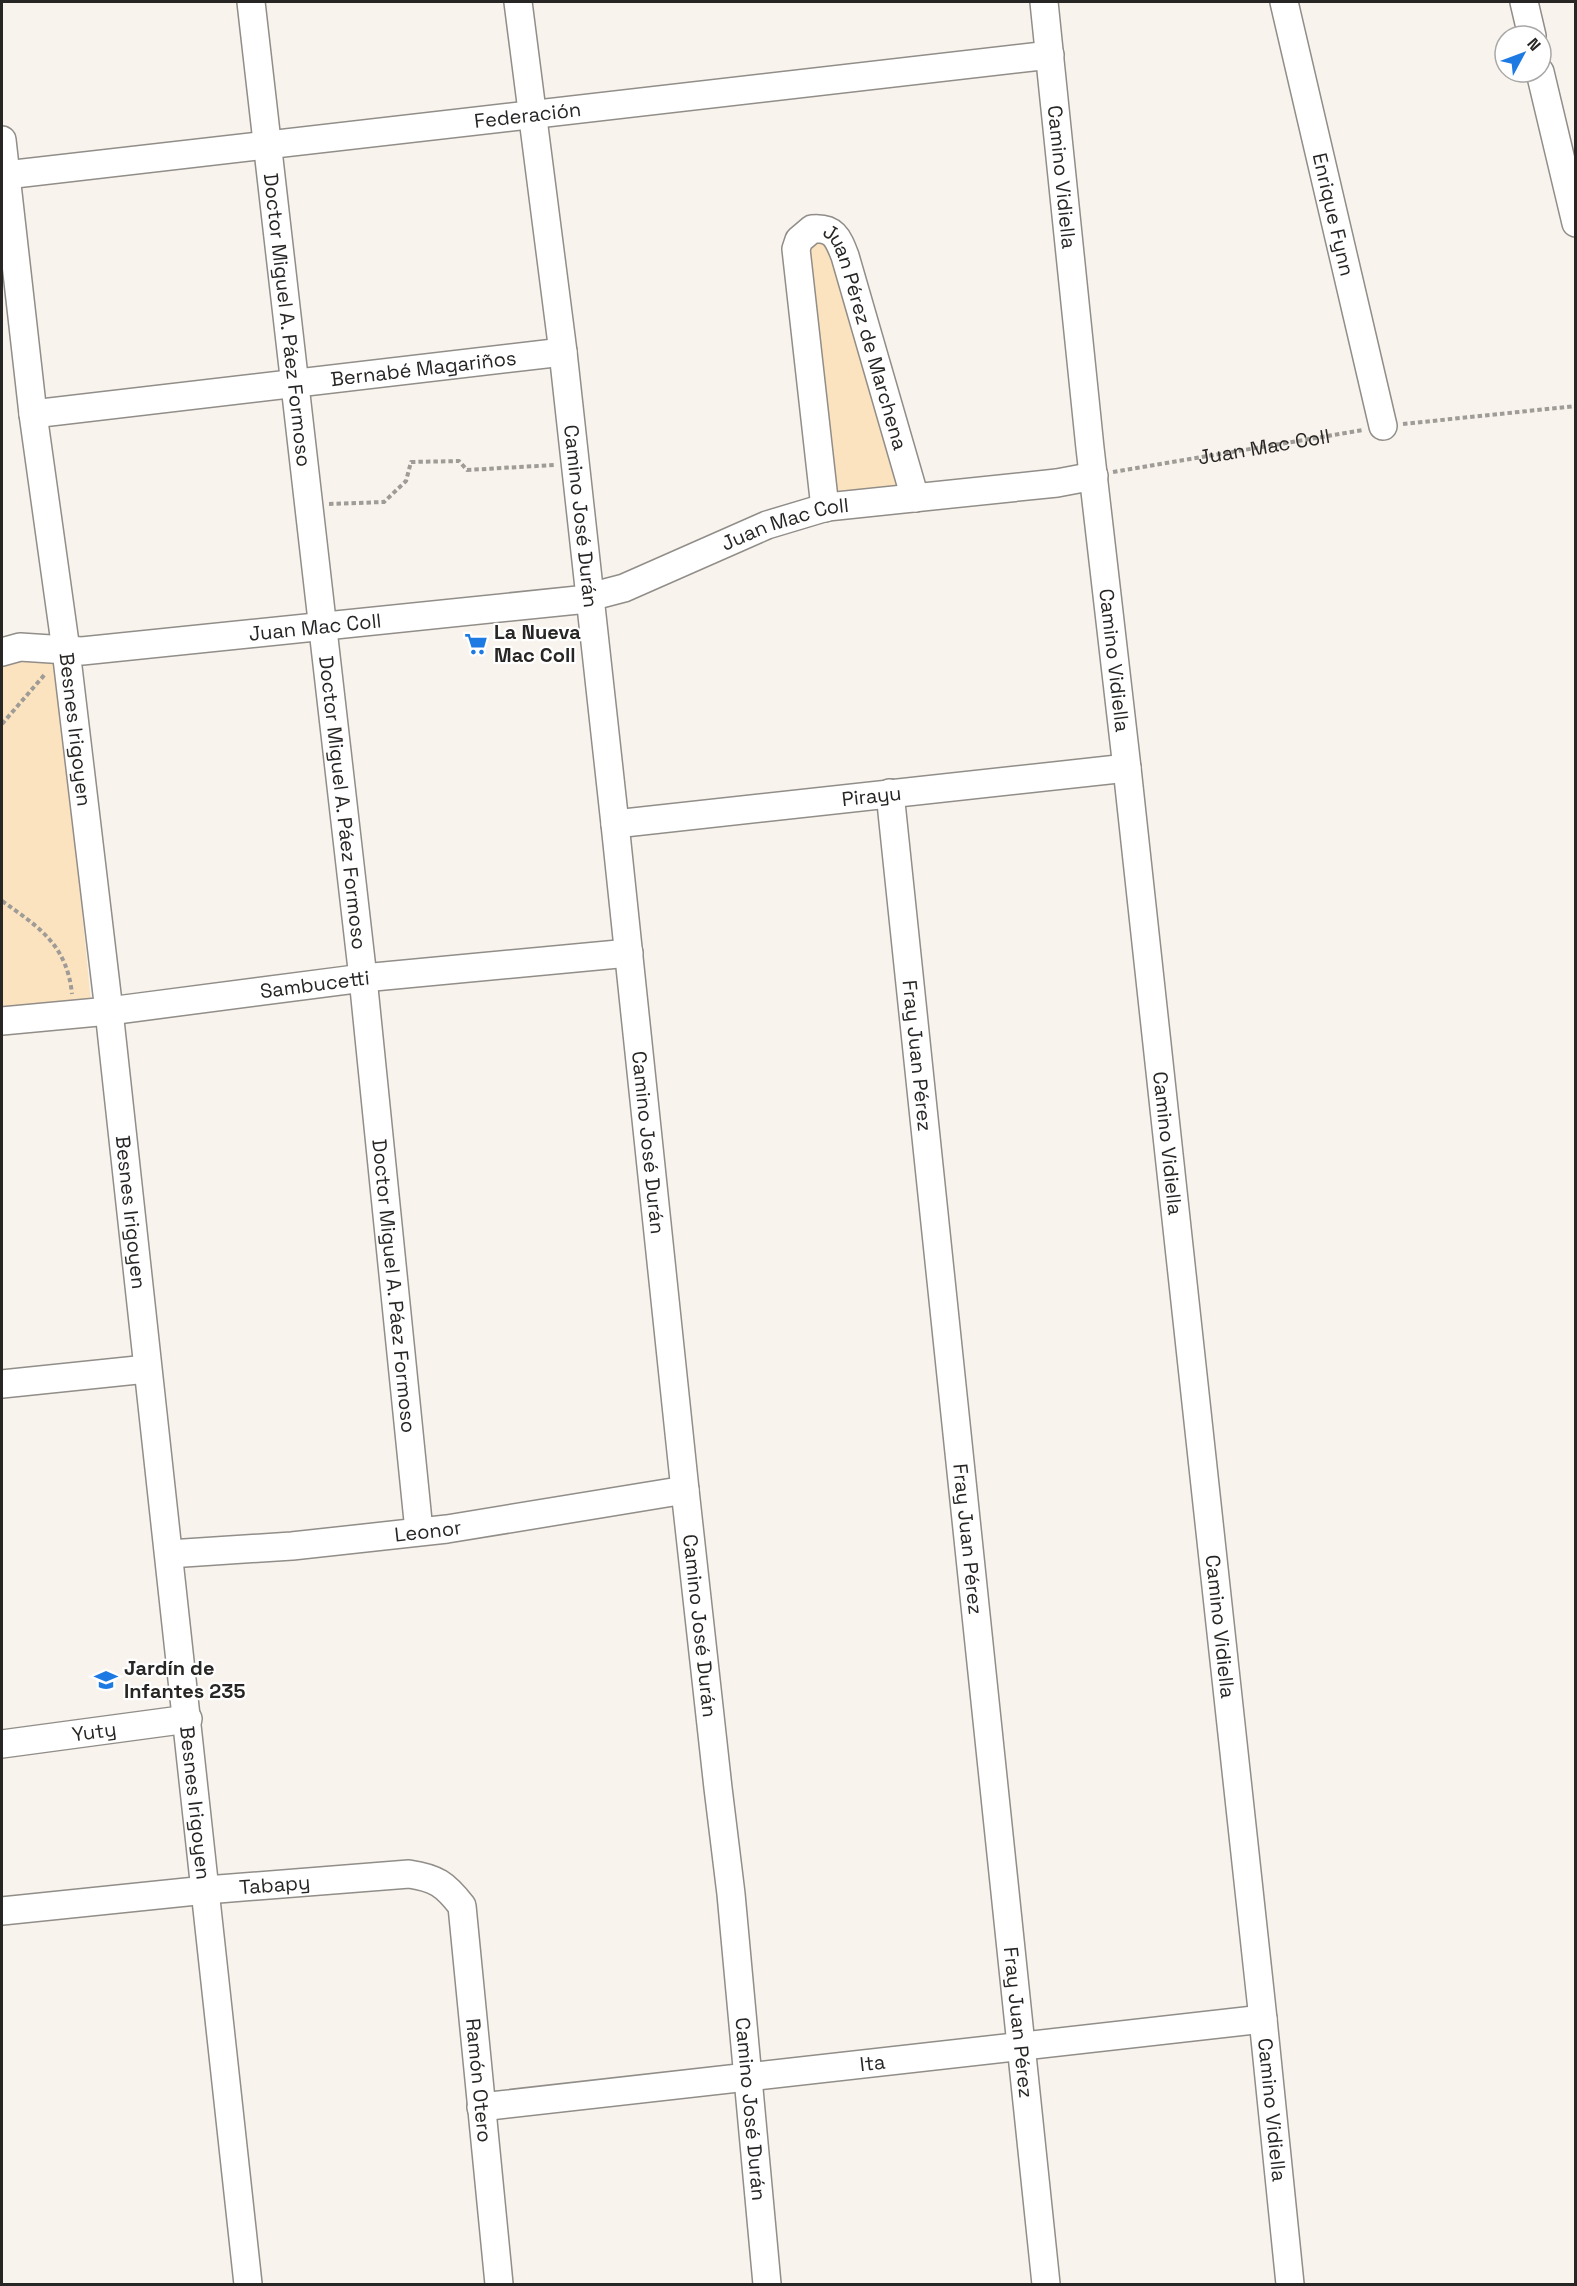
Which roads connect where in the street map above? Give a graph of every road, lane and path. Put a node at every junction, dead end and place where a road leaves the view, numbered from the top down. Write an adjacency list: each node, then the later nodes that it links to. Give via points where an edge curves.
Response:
1 (251, 2): 11 (street, Doctor Miguel A. Páez Formoso)
2 (518, 2): 9 (street, Camino José Durán)
3 (1044, 2): 7 (street, Camino Vidiella)
4 (1284, 2): 19 (street, Enrique Fynn)
5 (1524, 2): 6 (street)
6 (1529, 24)
7 (1050, 55): 9 (street, Federación); 21 (street, Camino Vidiella)
8 (1543, 84): 13 (street)
9 (532, 116): 11 (street, Federación); 15 (street, Camino José Durán)
10 (2, 140): 12 (street, Besnes Irigoyen)
11 (267, 146): 12 (street, Federación); 16 (street, Doctor Miguel A. Páez Formoso)
12 (6, 175): 14 (street, Besnes Irigoyen)
13 (1575, 224)
14 (10, 294): 18 (street, Besnes Irigoyen)
15 (563, 352): 16 (street, Bernabé Magariños); 20 (street, Camino José Durán)
16 (294, 383): 18 (street, Bernabé Magariños); 23 (street, Doctor Miguel A. Páez Formoso)
17 (1575, 406): 19 (path, Juan Mac Coll)
18 (33, 414): 29 (street, Besnes Irigoyen)
19 (1383, 426): 21 (path, Juan Mac Coll)
20 (576, 463): 23 (path, via 467,470 459,461 411,462 406,481 384,502); 25 (street, Camino José Durán)
21 (1094, 476): 22 (street, Juan Mac Coll); 31 (street, Camino Vidiella)
22 (915, 498): 24 (street, Juan Mac Coll); 24 (street, Juan Pérez de Marchena, via 845,256 830,230 812,229 799,240 796,249)
23 (308, 505): 26 (street, Doctor Miguel A. Páez Formoso)
24 (825, 508): 25 (street, Juan Mac Coll, via 766,525 624,588)
25 (589, 598): 26 (street, Juan Mac Coll); 33 (street, Camino José Durán)
26 (321, 627): 29 (street, Juan Mac Coll); 36 (street, Doctor Miguel A. Páez Formoso)
27 (2, 628): 28 (street)
28 (11, 650): 29 (street, Juan Mac Coll)
29 (66, 650): 30 (path); 37 (street, Besnes Irigoyen)
30 (2, 724)
31 (1127, 768): 32 (street, Pirayu); 50 (street, Camino Vidiella)
32 (890, 793): 33 (street, Pirayu); 51 (street, Fray Juan Pérez)
33 (615, 824): 35 (street, Camino José Durán)
34 (2, 901): 38 (path, via 54,943 63,959)
35 (629, 953): 36 (street, Sambucetti); 42 (street, Camino José Durán)
36 (363, 978): 37 (street, Sambucetti); 43 (street, Doctor Miguel A. Páez Formoso)
37 (109, 1011): 38 (street, Sambucetti); 40 (street, Besnes Irigoyen)
38 (74, 1014): 39 (street, Sambucetti)
39 (2, 1022)
40 (147, 1369): 41 (street); 44 (street, Besnes Irigoyen)
41 (2, 1384)
42 (685, 1490): 43 (street, Leonor); 52 (street, Camino José Durán)
43 (419, 1531): 44 (street, Leonor, via 292,1546)
44 (169, 1554): 45 (street, Besnes Irigoyen)
45 (188, 1719): 46 (street, Yuty); 48 (street, Besnes Irigoyen)
46 (2, 1744)
47 (441, 1884): 48 (street, Tabapy, via 427,1876 409,1874); 53 (street, Ramón Otero, via 462,1906)
48 (206, 1890): 49 (street, Tabapy); 54 (street, Besnes Irigoyen)
49 (2, 1911)
50 (1263, 2019): 51 (street, Ita); 58 (street, Camino Vidiella)
51 (1020, 2047): 52 (street, Ita); 57 (street, Fray Juan Pérez)
52 (748, 2078): 53 (street, Ita); 56 (street, Camino José Durán)
53 (482, 2107): 55 (street, Ramón Otero)
54 (248, 2284)
55 (499, 2284)
56 (767, 2284)
57 (1046, 2284)
58 (1290, 2284)

